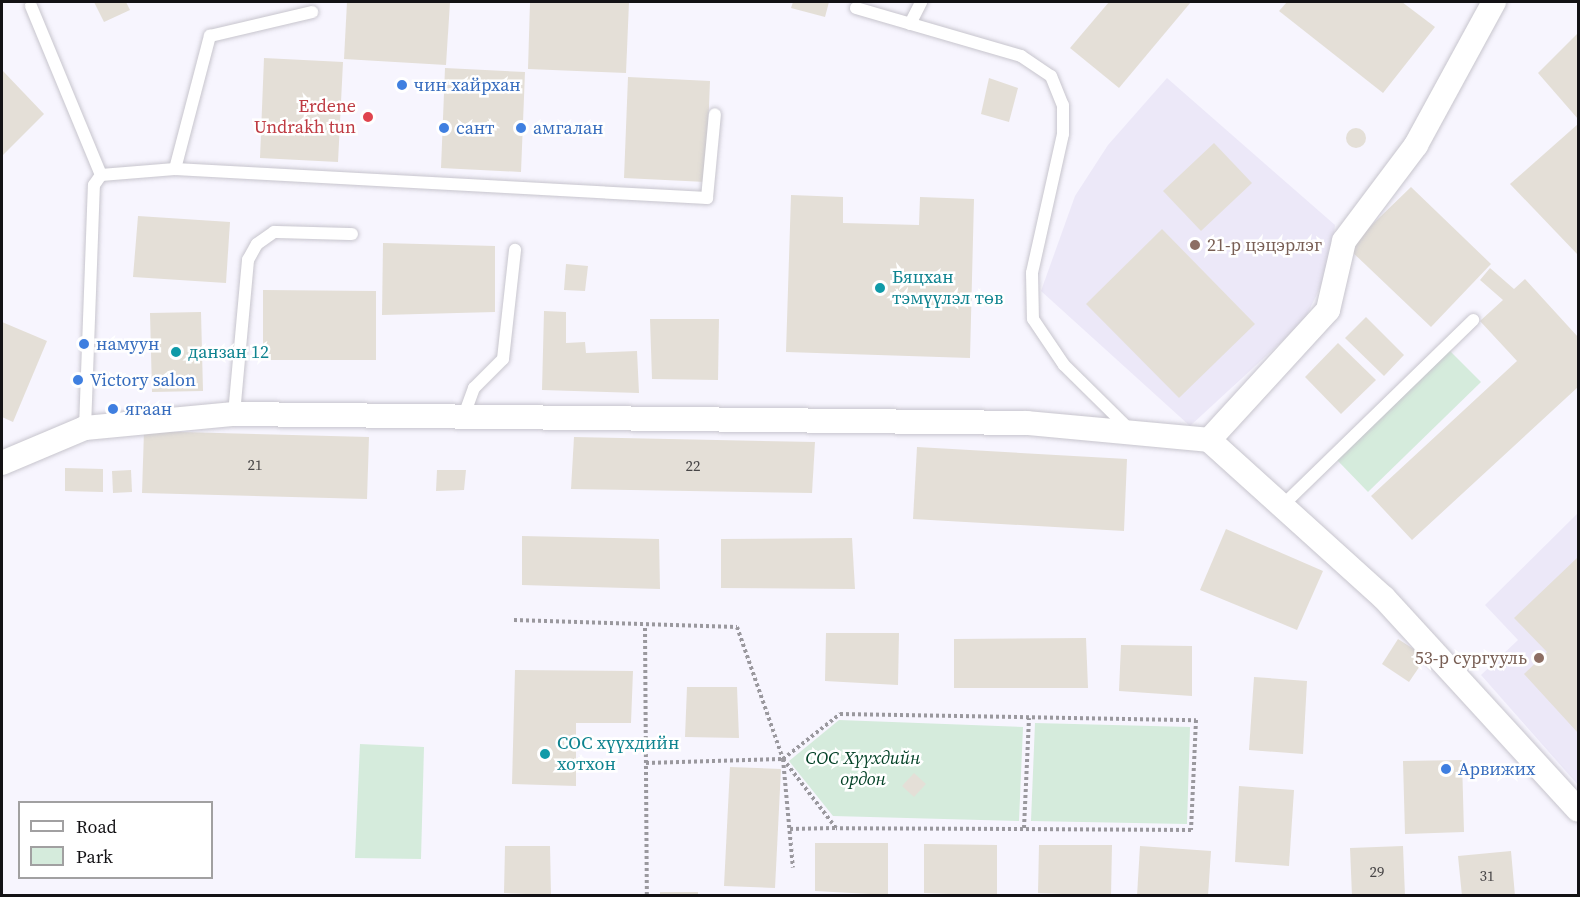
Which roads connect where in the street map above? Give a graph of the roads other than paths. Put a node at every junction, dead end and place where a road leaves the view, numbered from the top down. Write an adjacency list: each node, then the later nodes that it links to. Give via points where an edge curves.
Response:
1 (921, 2): 6 (lane)
2 (1494, 2): 17 (street, via 1416,145 1344,241 1328,310)
3 (31, 6): 9 (lane)
4 (856, 8): 6 (lane)
5 (312, 12): 8 (lane, via 210,36)
6 (910, 24): 16 (lane, via 1021,56 1051,76 1063,105 1063,134 1032,273 1033,319 1064,365)
7 (716, 114): 8 (lane, via 707,198)
8 (175, 169): 9 (lane)
9 (101, 175): 15 (lane, via 94,185)
10 (351, 234): 13 (lane, via 274,232 257,244 248,260)
11 (515, 250): 14 (lane, via 503,359 474,388)
12 (1473, 320): 19 (lane)
13 (234, 414): 14 (street); 15 (street)
14 (463, 418): 16 (street, via 1027,423)
15 (85, 428): 18 (street)
16 (1133, 433): 17 (street)
17 (1209, 440): 19 (street)
18 (2, 463)
19 (1284, 504): 20 (street, via 1384,598)
20 (1578, 810)

